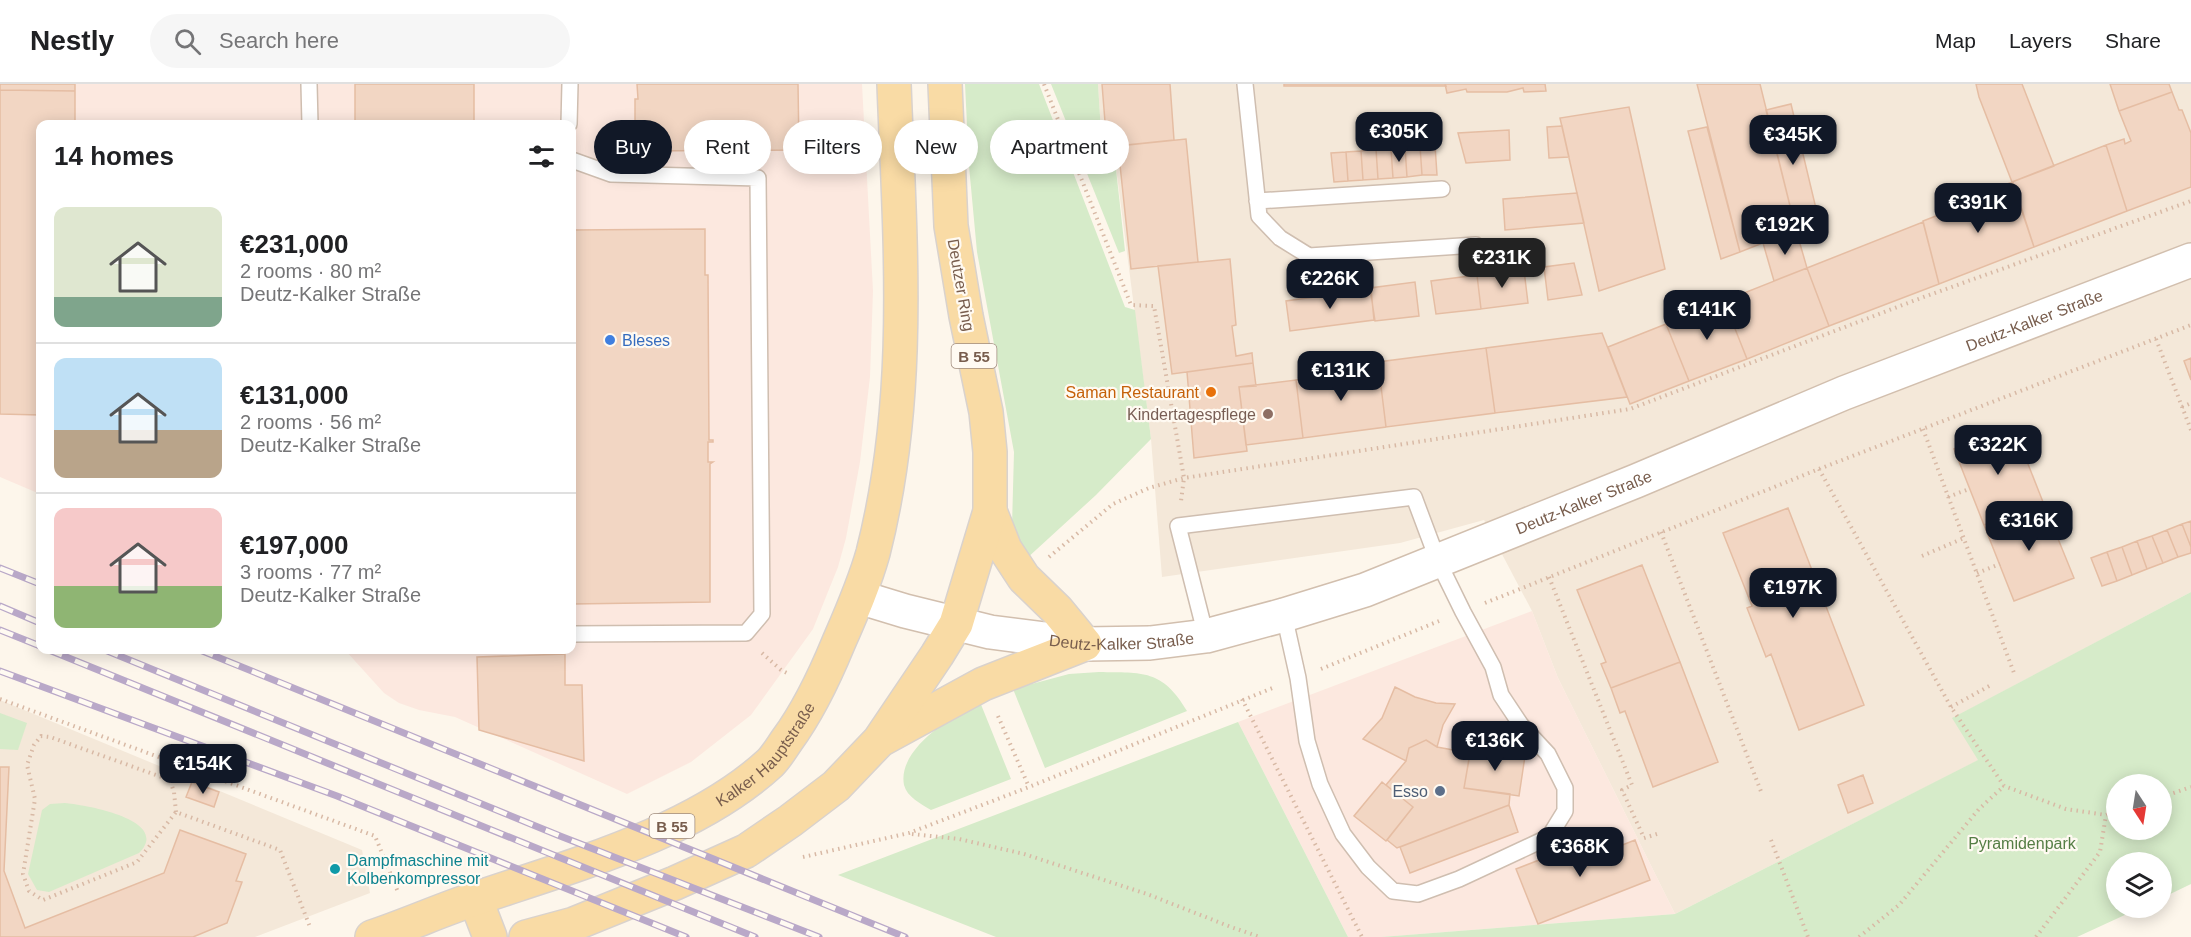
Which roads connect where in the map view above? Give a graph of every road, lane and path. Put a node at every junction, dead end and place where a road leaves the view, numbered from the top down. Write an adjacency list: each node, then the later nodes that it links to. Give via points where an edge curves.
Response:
1 (309, 84): 7 (lane)
2 (570, 84): 8 (lane)
3 (894, 84): 35 (main road, B 55, via 902,285 900,368 895,434 873,552)
4 (945, 84): 26 (main road, Deutzer Ring / B 55, via 951,226 986,412)
5 (1044, 84): 22 (path, via 1131,305 1154,306)
6 (1245, 84): 11 (lane)
7 (310, 120)
8 (569, 120)
9 (576, 161): 39 (lane, via 611,174 758,178 762,614)
10 (1442, 189): 11 (lane)
11 (1257, 201): 13 (lane, via 1259,216 1280,238 1309,256)
12 (2191, 201): 22 (path, via 1630,409)
13 (1476, 245)
14 (2191, 260): 31 (main road, Deutz-Kalker Straße, via 1844,393)
15 (2191, 326): 16 (path)
16 (2156, 339): 18 (path); 19 (path)
17 (2191, 403): 18 (path)
18 (2182, 407): 20 (path)
19 (1923, 429): 21 (path); 24 (path)
20 (2191, 430)
21 (1819, 469): 28 (path); 50 (path)
22 (1184, 478): 25 (path); 27 (path)
23 (1969, 489): 24 (path)
24 (1948, 497): 29 (path)
25 (1113, 504)
26 (990, 511): 38 (main road, Deutzer Ring / B 55); 42 (main road, via 1005,549 1024,578)
27 (1178, 526): 31 (lane, via 1414,497); 41 (lane)
28 (1661, 532): 34 (path); 55 (path)
29 (1964, 538): 30 (path); 33 (path)
30 (1922, 556)
31 (1438, 561): 36 (lane); 37 (main road, Deutz-Kalker Straße, via 1365,590)
32 (2000, 564): 33 (path)
33 (1977, 573): 43 (path)
34 (1549, 577): 36 (path); 59 (path, via 1632,785 1622,790 1644,838)
35 (859, 597): 38 (main road, Deutz-Kalker Straße); 62 (main road, Kalker Hauptstraße / B 55, via 822,685 801,722 771,761 730,793 681,822 590,860)
36 (1463, 612): 44 (path); 44 (lane, via 1493,667 1501,695 1521,725 1548,754 1564,788 1565,811 1549,837 1459,879 1418,894 1393,891 1368,867 1343,834 1320,784 1307,741)
37 (1284, 615): 41 (main road, Deutz-Kalker Straße); 44 (lane)
38 (956, 624): 42 (main road, Deutz-Kalker Straße); 51 (main road, B 55)
39 (746, 633): 40 (lane); 45 (path, via 749,641 792,675)
40 (576, 634)
41 (1206, 636): 42 (main road, Deutz-Kalker Straße, via 1150,643)
42 (1085, 644): 46 (main road)
43 (2014, 673)
44 (1298, 678): 49 (path)
45 (789, 682)
46 (983, 684): 51 (main road); 53 (path)
47 (1993, 684): 50 (path)
48 (0, 699): 61 (path, via 375,836)
49 (1242, 699): 53 (path); 68 (path)
50 (1951, 707): 52 (path)
51 (879, 741): 66 (main road, B 55, via 836,786 746,851 574,924)
52 (2004, 786): 58 (path, via 2066,809); 70 (path, via 1979,809 1899,905)
53 (1029, 787): 67 (path, via 909,833 959,838 1024,854 1147,894)
54 (2191, 788): 56 (path)
55 (1762, 794)
56 (2172, 794)
57 (176, 812): 57 (path, via 137,861 43,900 29,891 23,874 35,798 27,765 41,736 170,780); 63 (path, via 280,850)
58 (2106, 814): 71 (path, via 2100,852)
59 (1657, 834)
60 (1771, 840): 69 (path)
61 (400, 897)
62 (475, 898): 64 (main road, Kalker Hauptstraße / B 55); 65 (main road)
63 (310, 927)
64 (372, 937)
65 (490, 937)
66 (526, 937)
67 (1260, 937)
68 (1362, 937)
69 (1808, 937)
70 (1859, 937)
71 (2036, 937)

